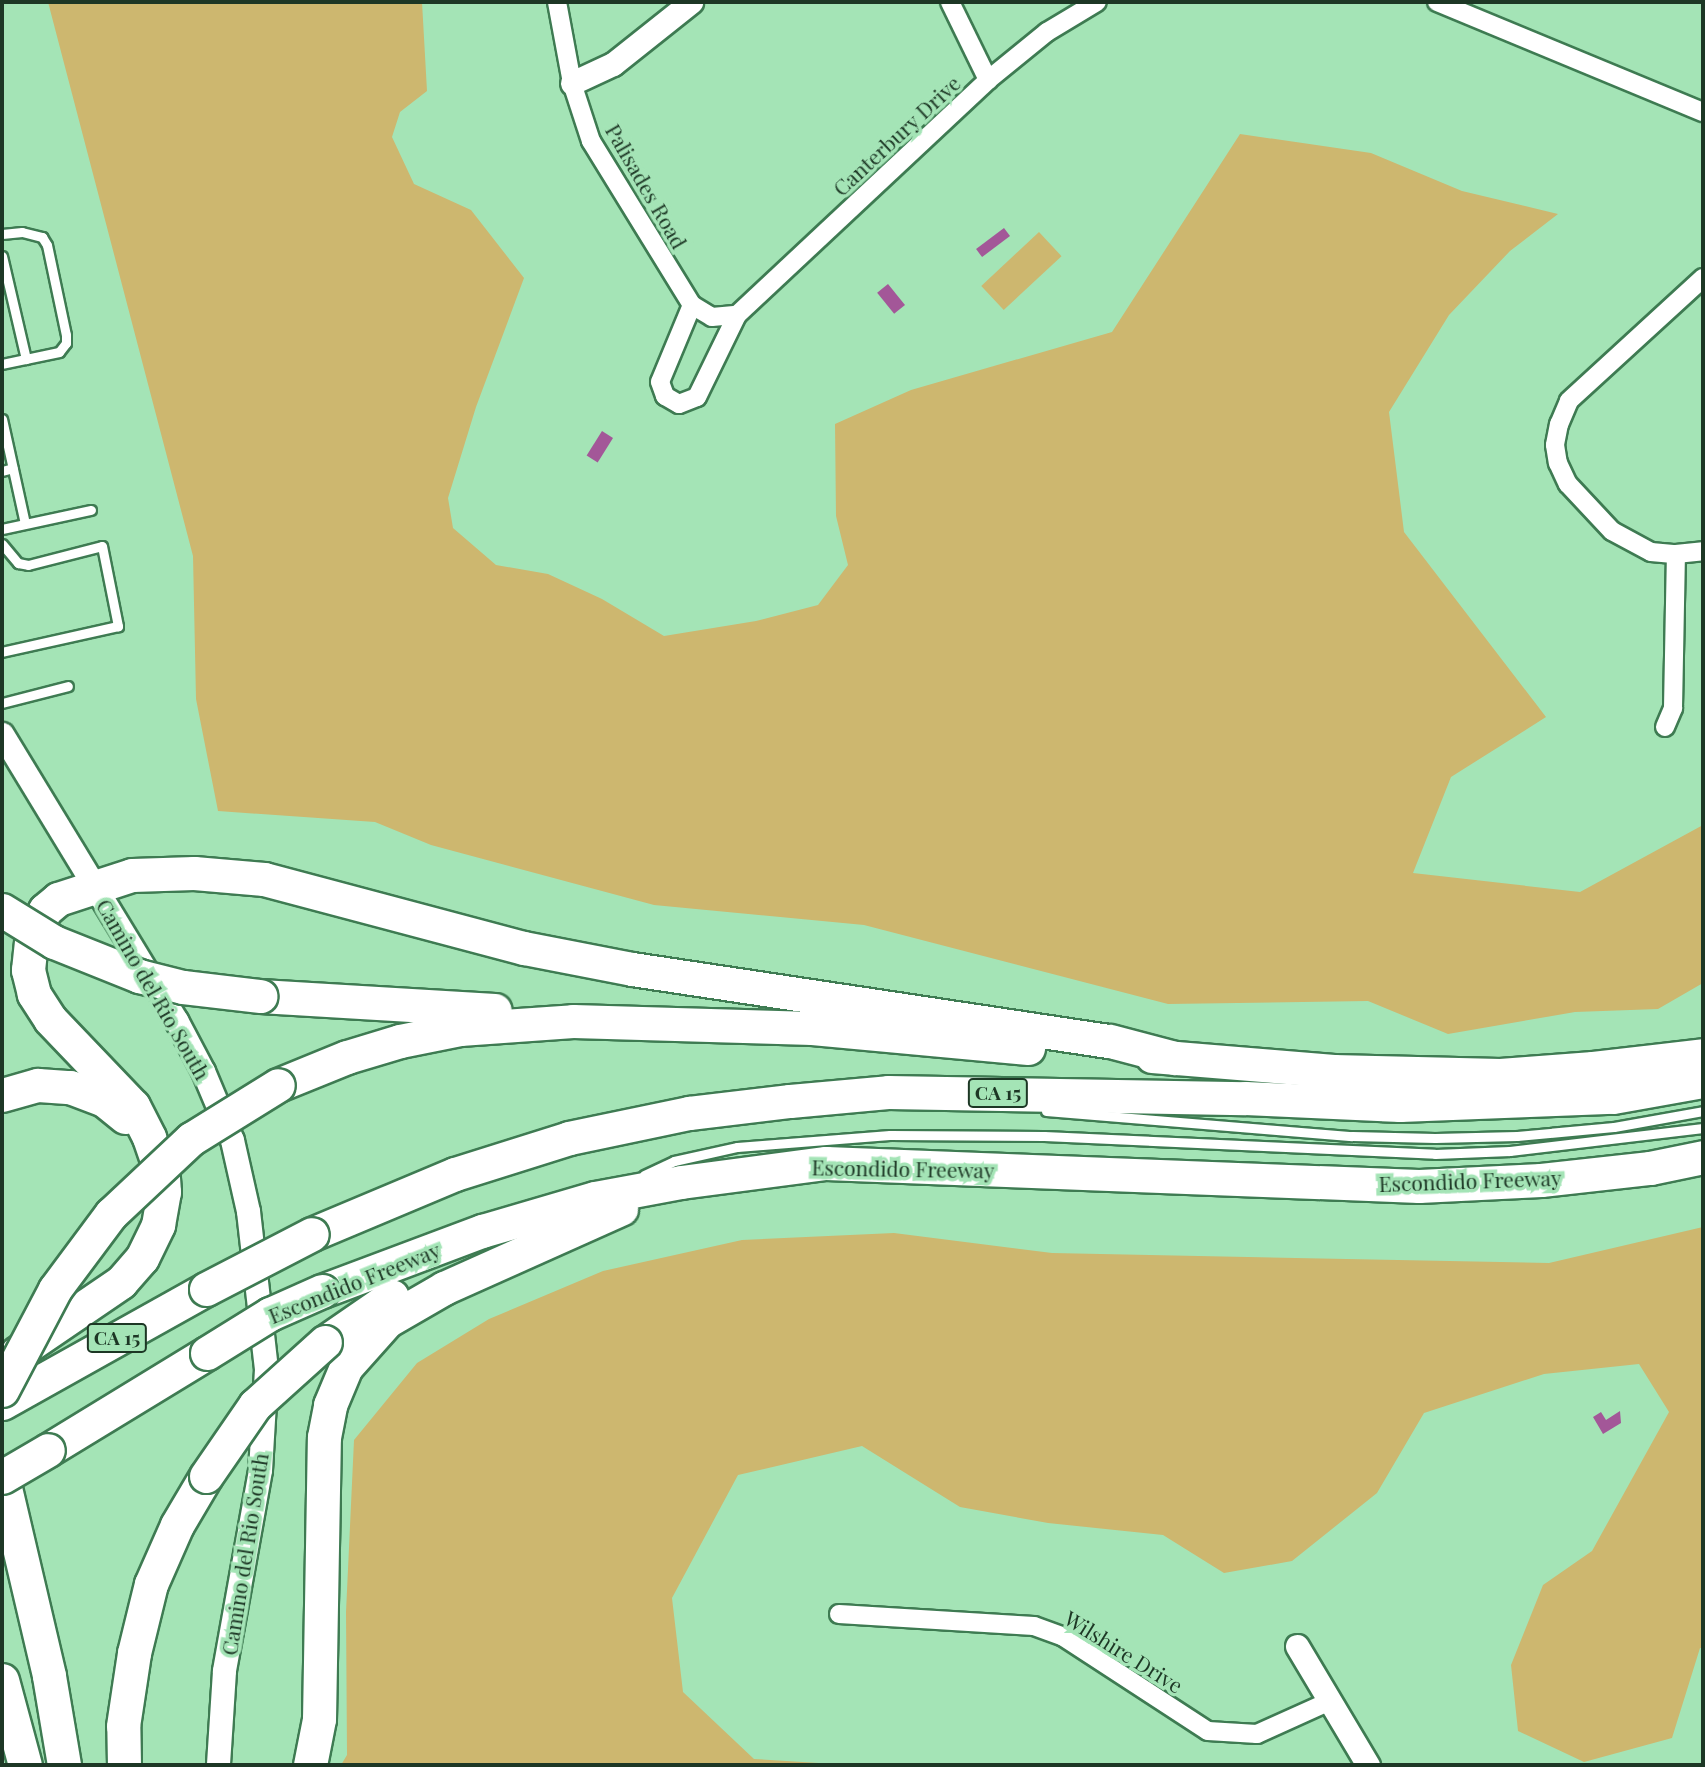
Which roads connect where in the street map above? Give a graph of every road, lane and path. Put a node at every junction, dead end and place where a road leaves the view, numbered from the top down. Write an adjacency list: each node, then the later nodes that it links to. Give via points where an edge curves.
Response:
1 (557, 2): 8 (street, Palisades Road)
2 (691, 2): 8 (street, via 613,64)
3 (950, 2): 7 (street)
4 (1097, 2): 7 (street, Canterbury Drive, via 1047,32)
5 (1437, 2): 6 (street)
6 (1475, 10): 9 (street)
7 (988, 80): 14 (street, Canterbury Drive)
8 (572, 83): 13 (street, Palisades Road, via 591,141)
9 (1703, 112)
10 (2, 234): 15 (lane, via 42,237 66,335 59,352)
11 (2, 256): 15 (lane)
12 (1703, 278): 25 (street, via 1569,401 1555,445 1568,484 1586,508 1612,531 1651,552)
13 (692, 305): 14 (street, via 712,317); 14 (street, via 660,382 665,396 679,404 697,397)
14 (737, 314)
15 (26, 359): 16 (lane)
16 (2, 364)
17 (2, 419): 18 (lane)
18 (13, 468): 19 (lane); 21 (lane)
19 (2, 471)
20 (91, 510): 21 (lane)
21 (25, 524): 22 (lane)
22 (2, 529)
23 (2, 544): 26 (lane, via 18,563 28,565 102,546 118,626)
24 (1703, 551): 25 (street)
25 (1676, 554): 29 (street, via 1673,708)
26 (2, 652)
27 (68, 686): 28 (lane)
28 (2, 703)
29 (1665, 727)
30 (2, 734): 31 (street, Camino del Rio South)
31 (94, 886): 35 (highway, via 132,875 194,873 264,879 524,948 632,969 1110,1041); 41 (highway, via 58,900 39,918 29,949 30,982 50,1019 133,1106); 46 (street, Camino del Rio South, via 176,1020 216,1100 232,1140)
32 (2, 910): 33 (highway, bridge, via 54,943 139,976 183,987 500,1010)
33 (573, 1021): 35 (highway, via 812,1028); 48 (highway, bridge, via 495,1025 421,1036 346,1057 278,1085 191,1139 111,1214 55,1289)
34 (1703, 1055): 35 (highway, via 1500,1075 1333,1071)
35 (1175, 1058)
36 (1703, 1082): 46 (highway, CA 15, bridge, via 1613,1097 1400,1105 888,1091 805,1106 690,1113 569,1138 455,1174)
37 (2, 1095): 41 (highway, via 38,1085 70,1087 104,1100)
38 (1034, 1110): 39 (lane, via 1352,1136 1435,1138 1600,1128)
39 (1703, 1111)
40 (1703, 1128): 44 (lane, via 1510,1151 1435,1154 1044,1136 815,1139 737,1147 674,1161)
41 (149, 1137): 47 (highway, via 164,1192 153,1241 121,1282)
42 (1703, 1157): 43 (highway, Escondido Freeway / CA 15, via 1541,1180 1419,1186 825,1163)
43 (681, 1182): 44 (highway, Escondido Freeway / CA 15); 45 (highway)
44 (595, 1198): 49 (highway, Escondido Freeway / CA 15, bridge, via 482,1231 270,1314)
45 (565, 1233): 56 (highway, bridge, via 476,1256 397,1293 325,1342 255,1405 177,1525 151,1584 123,1726); 58 (highway, via 444,1288 387,1321 346,1367 330,1405 324,1437 319,1719)
46 (254, 1262): 48 (highway, CA 15, bridge); 57 (street, Camino del Rio South, via 266,1369 260,1470 225,1671)
47 (10, 1358)
48 (10, 1394)
49 (2, 1476): 55 (highway, via 49,1676)
50 (839, 1614): 53 (street, Wilshire Drive, via 1034,1626 1062,1636 1208,1731 1257,1734)
51 (1297, 1646): 53 (street)
52 (2, 1680): 54 (highway)
53 (1330, 1701): 59 (street)
54 (25, 1765)
55 (64, 1765)
56 (124, 1765)
57 (218, 1765)
58 (310, 1765)
59 (1368, 1765)

